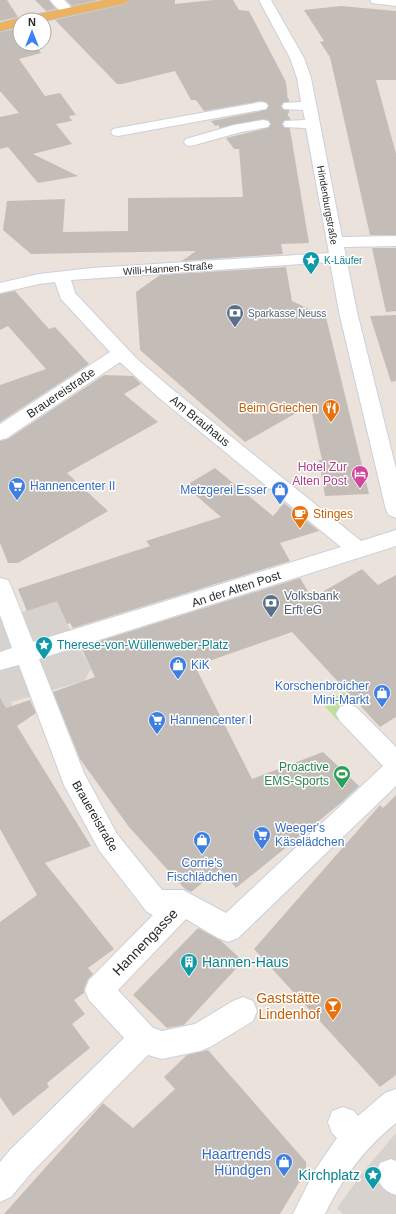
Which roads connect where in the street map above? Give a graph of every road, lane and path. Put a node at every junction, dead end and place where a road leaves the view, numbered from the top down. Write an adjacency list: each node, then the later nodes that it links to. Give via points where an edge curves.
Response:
1 (56, 0): 7 (street)
2 (122, 0): 5 (main road)
3 (265, 0): 13 (street, Hindenburgstraße, via 300,63)
4 (376, 0): 6 (street)
5 (101, 2): 7 (main road)
6 (396, 2)
7 (69, 12): 8 (main road)
8 (52, 15)
9 (12, 24): 10 (main road)
10 (0, 27)
11 (261, 106): 17 (street)
12 (289, 106): 13 (street)
13 (310, 106): 16 (street, Hindenburgstraße)
14 (263, 124): 18 (street)
15 (290, 124): 16 (street)
16 (313, 124): 20 (street, Hindenburgstraße)
17 (118, 132)
18 (191, 142)
19 (396, 241): 20 (street, Willi-Hannen-Straße)
20 (336, 250): 21 (street, Willi-Hannen-Straße); 25 (street, Hindenburgstraße, via 348,312)
21 (61, 276): 22 (street, Willi-Hannen-Straße); 23 (street, Am Brauhaus, via 67,295)
22 (0, 288)
23 (121, 353): 24 (street, Brauereistraße); 27 (street, Am Brauhaus, via 165,393)
24 (0, 433)
25 (396, 510)
26 (396, 538): 27 (street, An der Alten Post)
27 (358, 550): 29 (street, An der Alten Post)
28 (0, 586): 29 (street)
29 (25, 654): 30 (street); 34 (street, Brauereistraße, via 72,777 108,842 156,903)
30 (0, 661)
31 (348, 714): 32 (street)
32 (396, 763)
33 (382, 778): 34 (street, Hannengasse, via 228,929)
34 (183, 903): 36 (street, Hannengasse, via 99,990)
35 (243, 1011): 36 (street, via 200,1038 162,1045)
36 (144, 1039): 38 (street)
37 (396, 1104): 39 (street, via 371,1125 350,1131)
38 (0, 1186)
39 (308, 1214)

